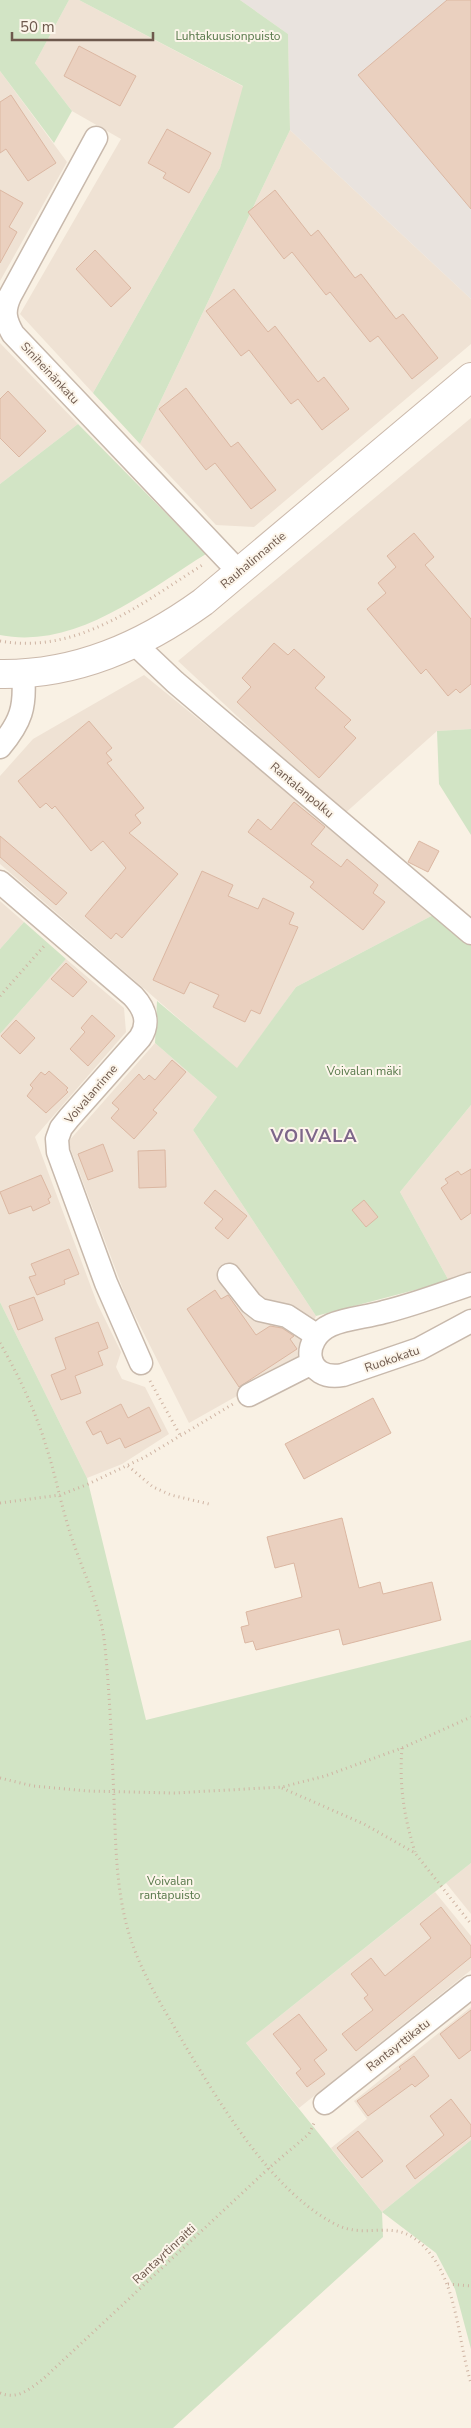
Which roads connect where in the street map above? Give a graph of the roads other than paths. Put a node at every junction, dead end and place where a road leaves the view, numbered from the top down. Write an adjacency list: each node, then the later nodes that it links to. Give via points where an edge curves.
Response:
1 (96, 138): 3 (street, Siniheinänkatu, via 10,296 4,315 13,334)
2 (471, 377): 3 (street, Rauhalinnantie)
3 (229, 563): 4 (street, Rauhalinnantie, via 203,602 172,625)
4 (136, 644): 5 (street, Rauhalinnantie, via 61,670); 8 (street, Rantalanpolku, via 174,682)
5 (12, 674): 6 (street, via 24,700 22,714)
6 (0, 747)
7 (0, 882): 14 (street, Voivalanrinne, via 133,996 146,1017 140,1038 65,1123 57,1139 58,1152 106,1283)
8 (471, 933)
9 (229, 1275): 12 (street, via 260,1310 287,1316)
10 (471, 1284): 12 (street, via 415,1304 332,1324)
11 (471, 1321): 13 (street, Ruokokatu, via 420,1349 332,1377 324,1375)
12 (316, 1335): 13 (street, via 310,1354)
13 (312, 1363): 15 (street)
14 (141, 1364)
15 (249, 1395)
16 (471, 1987): 17 (street, Rantayrttikatu)
17 (325, 2103)

